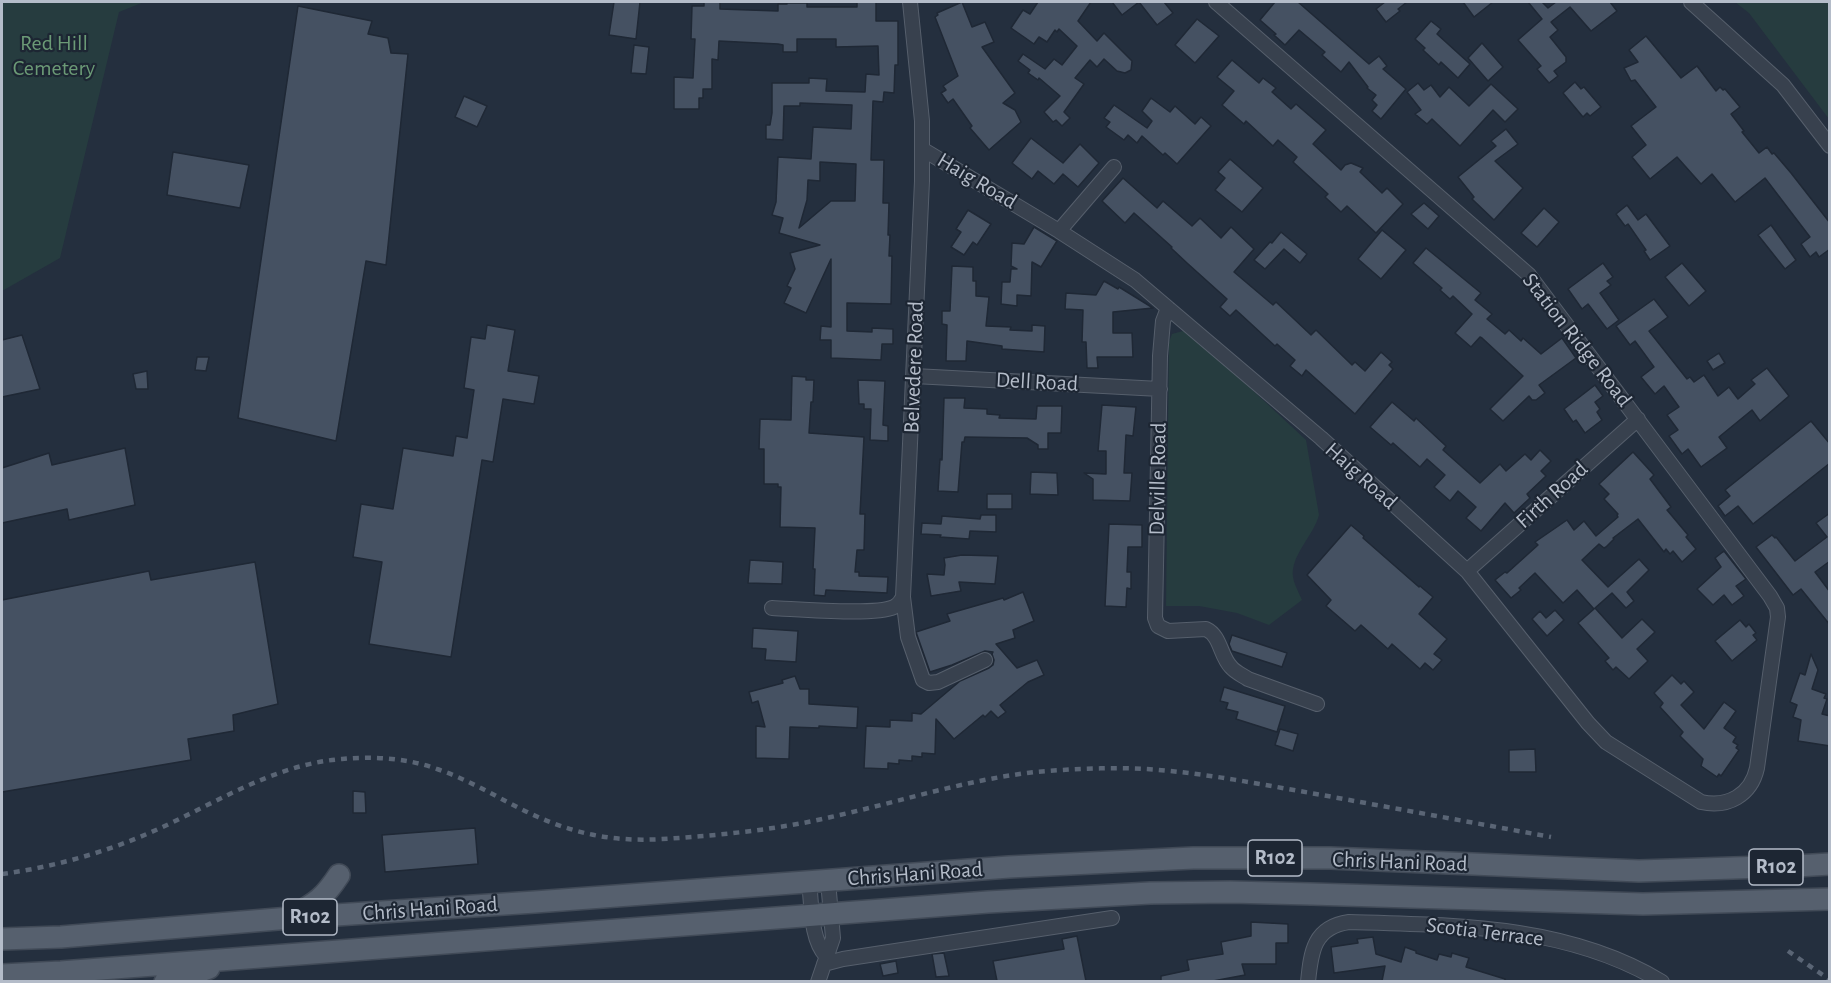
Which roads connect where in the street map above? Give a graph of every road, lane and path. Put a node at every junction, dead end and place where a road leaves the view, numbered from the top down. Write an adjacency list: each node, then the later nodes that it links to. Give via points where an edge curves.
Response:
1 (910, 2): 5 (street, Belvedere Road)
2 (1217, 2): 11 (street, Station Ridge Road, via 1529,275)
3 (1691, 2): 4 (street, via 1783,85)
4 (1830, 146)
5 (922, 148): 7 (street, Haig Road); 9 (street, Belvedere Road)
6 (1114, 167): 7 (street)
7 (1059, 231): 8 (street, Haig Road, via 1135,280)
8 (1168, 308): 10 (street, Delville Road, via 1163,321); 12 (street, Haig Road, via 1321,438)
9 (914, 376): 10 (street, Dell Road); 13 (street, Belvedere Road)
10 (1160, 389): 16 (street, Delville Road, via 1155,618 1158,626 1168,631 1210,630 1238,673)
11 (1638, 420): 12 (street, Firth Road); 17 (street, Station Ridge Road, via 1776,608 1778,617)
12 (1467, 571): 17 (street, Haig Road, via 1598,735 1619,751 1710,804 1726,803 1741,795 1752,783)
13 (903, 597): 14 (street, via 893,608 877,610); 15 (street, Belvedere Road, via 908,637 922,680 938,682)
14 (772, 608)
15 (985, 660)
16 (1317, 704)
17 (1757, 768)
18 (1830, 864): 20 (main road, Chris Hani Road / R102, via 1639,871 1330,858 1193,858)
19 (339, 875): 23 (main road, via 318,902)
20 (819, 882): 22 (street); 23 (main road, Chris Hani Road / R102)
21 (1830, 899): 22 (main road, Chris Hani Road / R102, via 1643,904 1150,893)
22 (822, 915): 26 (main road, Chris Hani Road / R102); 27 (street, via 833,938)
23 (290, 918): 25 (main road, Chris Hani Road / R102)
24 (1112, 918): 27 (street)
25 (2, 939)
26 (235, 958): 28 (main road, Chris Hani Road / R102); 29 (main road)
27 (825, 960): 30 (street)
28 (2, 975)
29 (165, 981)
30 (818, 981)
31 (1308, 981): 32 (street, Scotia Terrace, via 1312,949 1321,935 1334,925 1349,922 1521,932 1576,945 1622,961)
32 (1662, 981)

